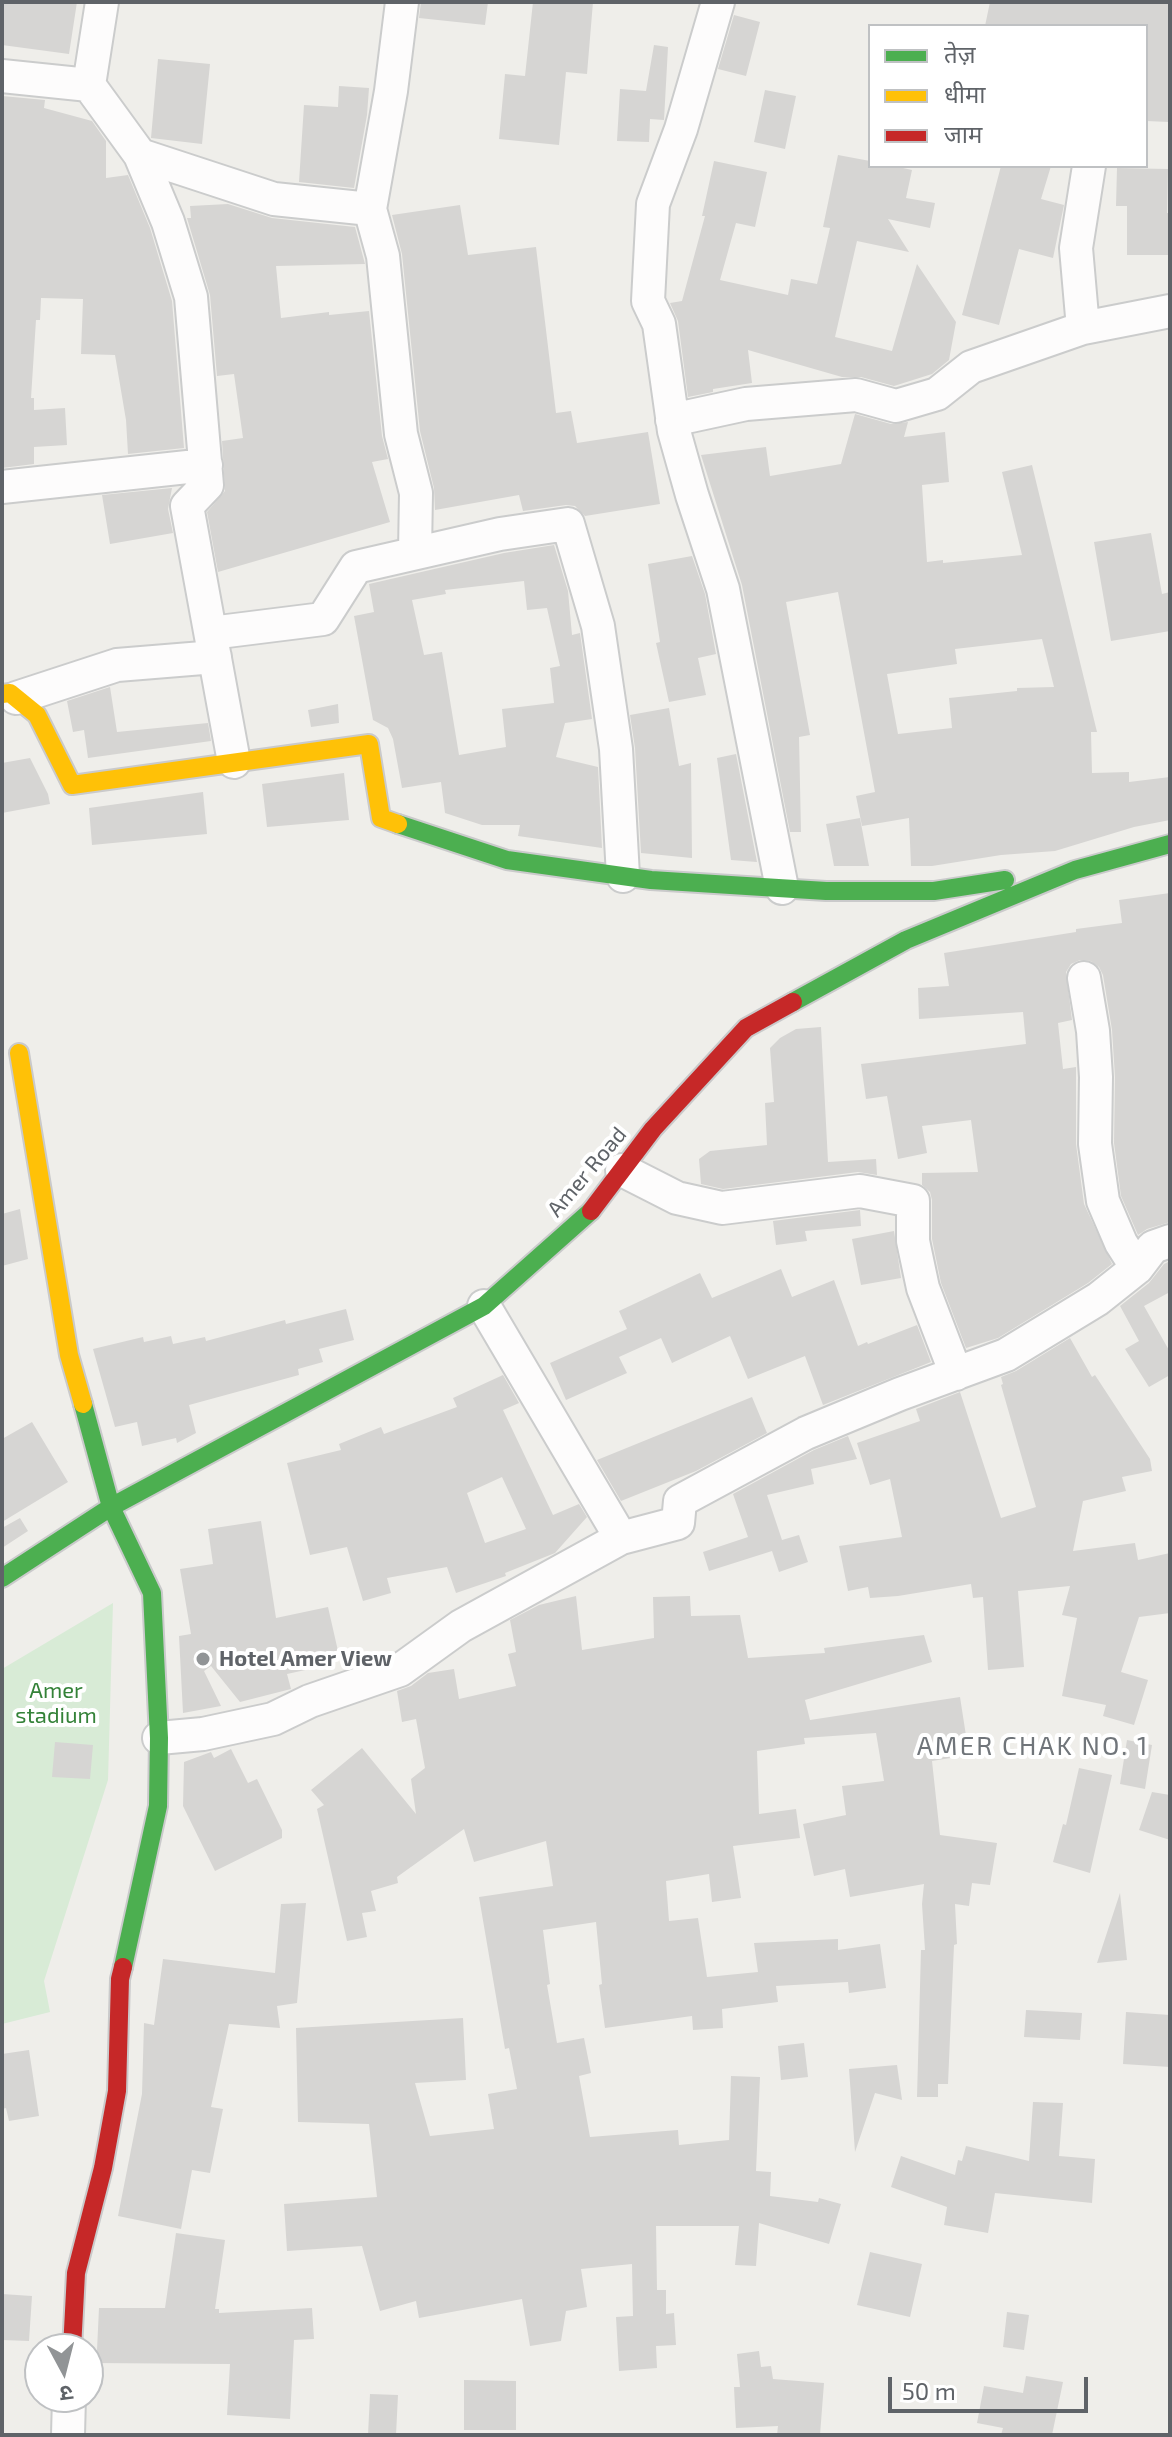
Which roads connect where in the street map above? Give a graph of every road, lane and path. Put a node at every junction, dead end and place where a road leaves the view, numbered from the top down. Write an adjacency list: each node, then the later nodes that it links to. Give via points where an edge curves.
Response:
1 (102, 2): 5 (street)
2 (402, 2): 8 (street)
3 (718, 2): 11 (street, via 653,204 648,301 659,324)
4 (2, 76): 5 (street)
5 (89, 85): 6 (street)
6 (140, 155): 8 (street, via 274,199); 12 (street, via 191,297)
7 (1089, 168): 10 (street, via 1076,248)
8 (370, 209): 14 (street, via 383,256 401,434 416,493)
9 (1170, 311): 10 (street)
10 (1083, 328): 11 (street, via 971,367 937,394 896,406 856,395 746,404)
11 (672, 420): 21 (street, via 723,589)
12 (206, 465): 13 (street); 15 (street, via 207,485 187,506)
13 (2, 487)
14 (415, 552): 15 (street, via 356,567 323,619); 20 (street, via 568,524 598,626 616,749)
15 (213, 645): 16 (street); 17 (street)
16 (9, 696): 17 (street, via 37,715 72,785)
17 (234, 762): 20 (street, via 369,744 381,818 507,860)
18 (1170, 844): 19 (street, Amer Road)
19 (1075, 870): 21 (street, via 934,891); 24 (street, Amer Road, via 906,940 746,1028)
20 (623, 876): 21 (street)
21 (782, 888)
22 (1084, 978): 26 (street, via 1093,1031 1095,1144 1103,1201)
23 (19, 1053): 29 (street, via 69,1355)
24 (622, 1170): 27 (street, Amer Road, via 586,1218); 28 (street, via 677,1198 722,1208 860,1191 913,1201 913,1241 923,1288)
25 (1170, 1241): 26 (street, via 1153,1247)
26 (1137, 1268): 28 (street, via 1098,1299 1006,1355)
27 (484, 1306): 29 (street, Amer Road); 30 (street)
28 (956, 1374): 30 (street, via 806,1433 680,1501 678,1523)
29 (111, 1507): 31 (street, Amer Road); 32 (street, via 152,1593)
30 (621, 1538): 32 (street, via 461,1626 400,1670 273,1719)
31 (2, 1578)
32 (159, 1738): 33 (street, via 158,1806 120,1979 117,2091 76,2273)
33 (73, 2333)
34 (69, 2413): 35 (street)
35 (68, 2435)

